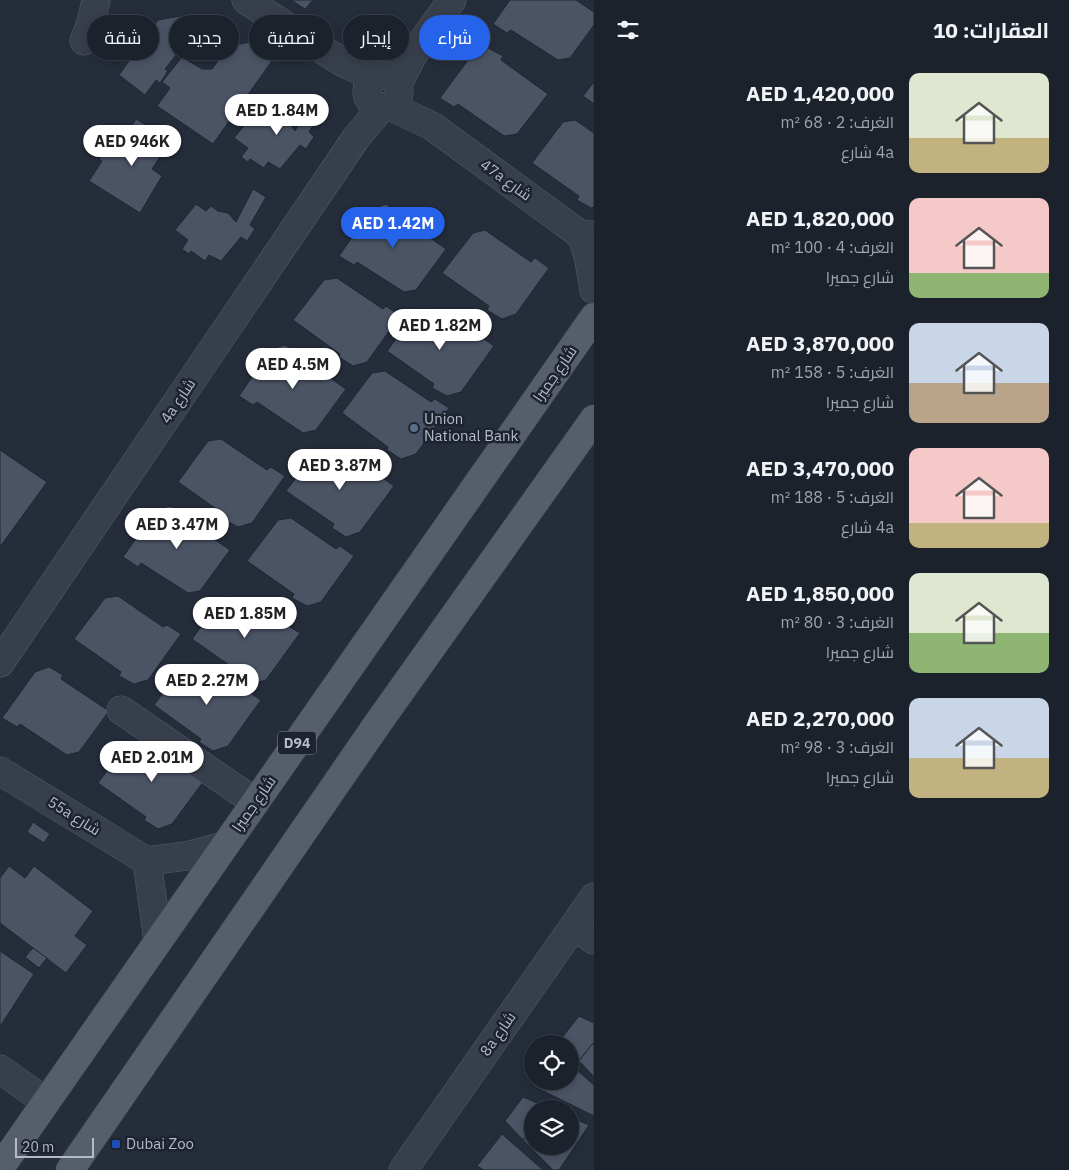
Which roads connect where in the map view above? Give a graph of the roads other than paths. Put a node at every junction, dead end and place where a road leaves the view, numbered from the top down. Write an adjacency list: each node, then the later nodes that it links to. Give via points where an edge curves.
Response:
1 (96, 0): 4 (street)
2 (246, 0): 5 (street, 47a شارع)
3 (452, 0): 5 (street, 4a شارع)
4 (84, 41)
5 (383, 91): 6 (street, 47a شارع); 10 (street, 4a شارع, via 356,138)
6 (588, 235): 7 (street, 47a شارع)
7 (594, 290)
8 (594, 317): 13 (main road, شارع جميرا / D94)
9 (594, 419): 22 (main road)
10 (0, 663)
11 (121, 710): 13 (street)
12 (0, 771): 15 (street, 55a شارع)
13 (255, 802): 14 (main road, شارع جميرا / D94)
14 (224, 846): 15 (street); 18 (main road, شارع جميرا / D94)
15 (147, 862): 18 (street)
16 (594, 897): 17 (street, 8a شارع)
17 (584, 933): 23 (street, 8a شارع)
18 (158, 941): 20 (main road, شارع جميرا / D94)
19 (0, 1069): 20 (street)
20 (46, 1102): 21 (main road, شارع جميرا / D94)
21 (0, 1168)
22 (70, 1170)
23 (403, 1170)

